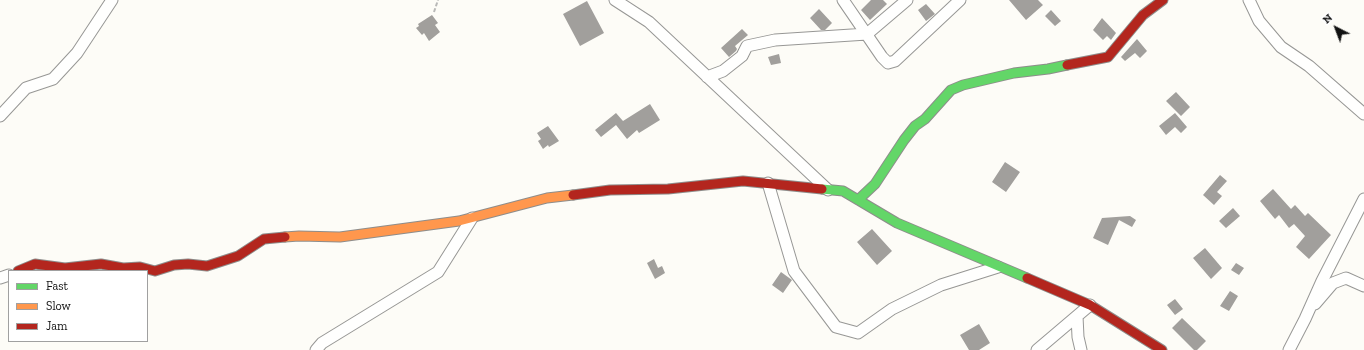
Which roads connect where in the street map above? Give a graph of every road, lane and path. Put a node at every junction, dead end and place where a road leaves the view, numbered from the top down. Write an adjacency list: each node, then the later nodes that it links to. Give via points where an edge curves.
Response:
1 (112, 0): 13 (street, via 77,53 53,79 26,88)
2 (438, 0): 9 (path)
3 (614, 0): 11 (street, via 649,22)
4 (843, 0): 10 (street)
5 (907, 0): 10 (street)
6 (960, 0): 10 (street, via 894,62 888,63 882,57)
7 (1163, 0): 17 (street, via 1143,15 1108,57 1014,73 951,90 925,119 914,126 875,184)
8 (1249, 0): 12 (street, via 1259,21 1281,47 1309,66)
9 (434, 12)
10 (867, 34): 11 (street, via 775,40 747,46 742,56 722,71)
11 (707, 77): 15 (street)
12 (1364, 114)
13 (0, 116)
14 (768, 184): 15 (street); 18 (street, via 743,181 668,189 610,190 546,198); 19 (street, via 794,271 836,327 858,333 892,309 941,285)
15 (828, 190): 17 (street, via 843,191)
16 (1364, 199): 23 (street)
17 (858, 200): 19 (street, via 897,223)
18 (472, 218): 20 (street, via 340,237 298,236 264,239 238,256 207,266 174,265 155,271 140,267 124,268 101,264 65,268 34,264); 25 (street, via 438,272 322,343)
19 (998, 267): 22 (street)
20 (20, 270)
21 (1364, 286): 23 (street, via 1346,278 1333,283)
22 (1090, 305): 24 (street); 28 (street)
23 (1308, 312): 29 (street)
24 (1077, 316): 26 (street); 27 (street)
25 (316, 350)
26 (1037, 350)
27 (1081, 350)
28 (1162, 350)
29 (1289, 350)

